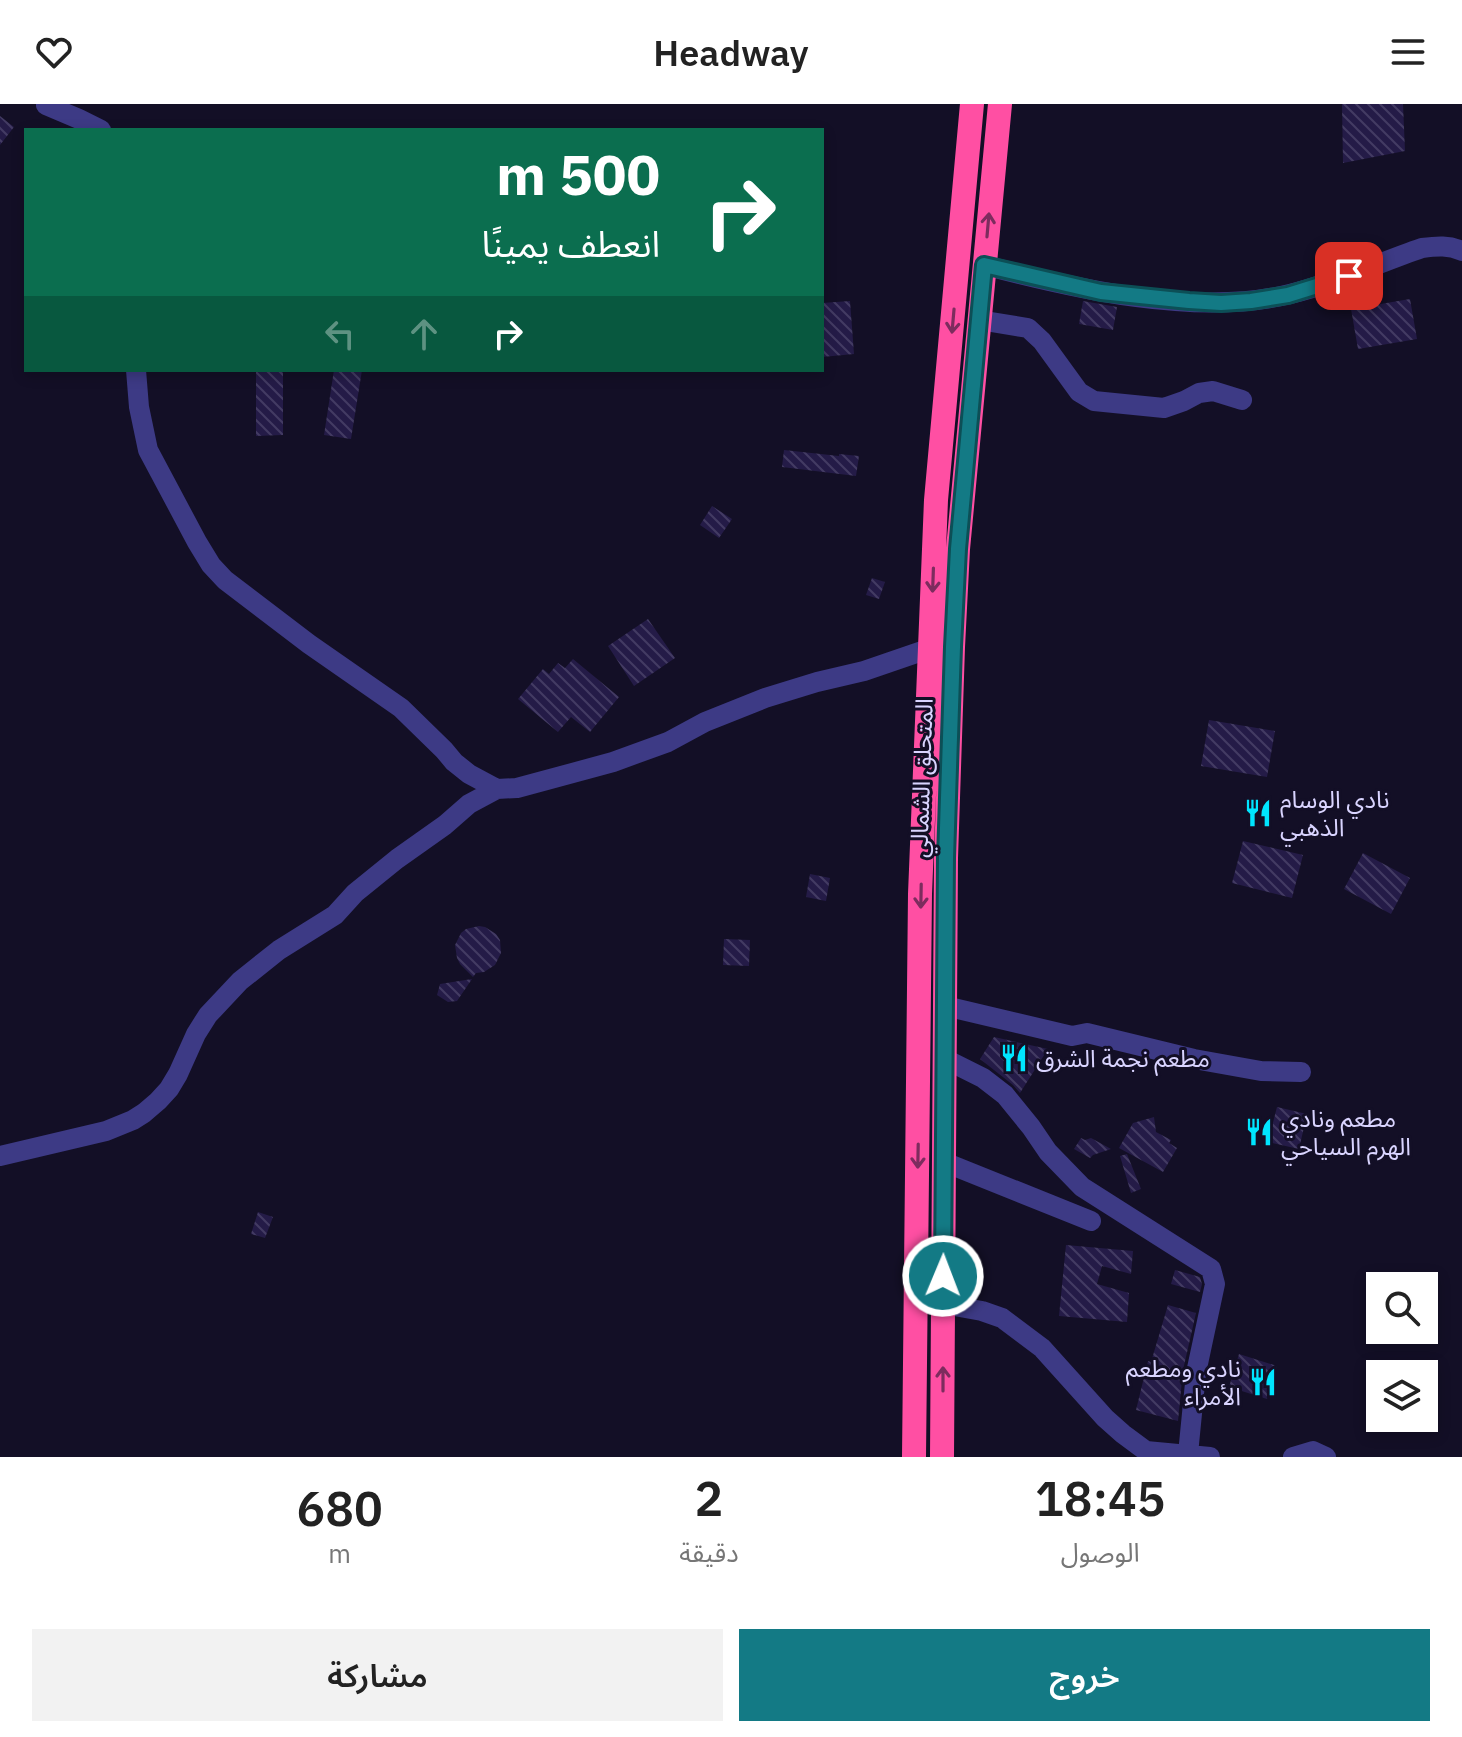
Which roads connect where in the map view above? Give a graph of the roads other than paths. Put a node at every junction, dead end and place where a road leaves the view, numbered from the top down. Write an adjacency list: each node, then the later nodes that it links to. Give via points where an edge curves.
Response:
1 (45, 104): 4 (street); 5 (street)
2 (972, 104): 11 (highway, المتحلق الشمالي, one-way to 11, via 936,500)
3 (1000, 104): 7 (highway, المتحلق الشمالي, one-way to 3)
4 (57, 128)
5 (97, 128)
6 (1462, 251): 7 (street, via 1422,248 1288,295 1221,303 1101,292)
7 (984, 265): 8 (highway, المتحلق الشمالي)
8 (979, 320): 10 (street, via 1028,328 1079,392 1094,401 1164,408 1213,391); 13 (highway, المتحلق الشمالي, via 955,591)
9 (136, 372): 12 (street, via 148,450 211,565 309,644 401,708 469,774)
10 (1242, 400)
11 (931, 648): 12 (street, via 765,698 613,762); 21 (highway, المتحلق الشمالي, one-way to 21, via 920,894)
12 (497, 789): 16 (street, via 469,804 355,893 335,915 240,981 208,1015 169,1089 144,1113 106,1131)
13 (945, 1006): 14 (highway, المتحلق الشمالي); 15 (street, via 1194,1059)
14 (945, 1059): 17 (highway, المتحلق الشمالي); 20 (street, via 1005,1095 1082,1187 1211,1269 1215,1284 1196,1373)
15 (1301, 1072)
16 (0, 1156)
17 (944, 1162): 18 (street); 19 (highway, المتحلق الشمالي)
18 (1091, 1221)
19 (943, 1304): 20 (street, via 1002,1318 1042,1348 1105,1418 1146,1451); 22 (highway, المتحلق الشمالي, one-way to 19)
20 (1188, 1454): 23 (street)
21 (914, 1457)
22 (942, 1457)
23 (1210, 1457)
24 (1293, 1457): 25 (street, via 1313,1451)
25 (1326, 1457)

